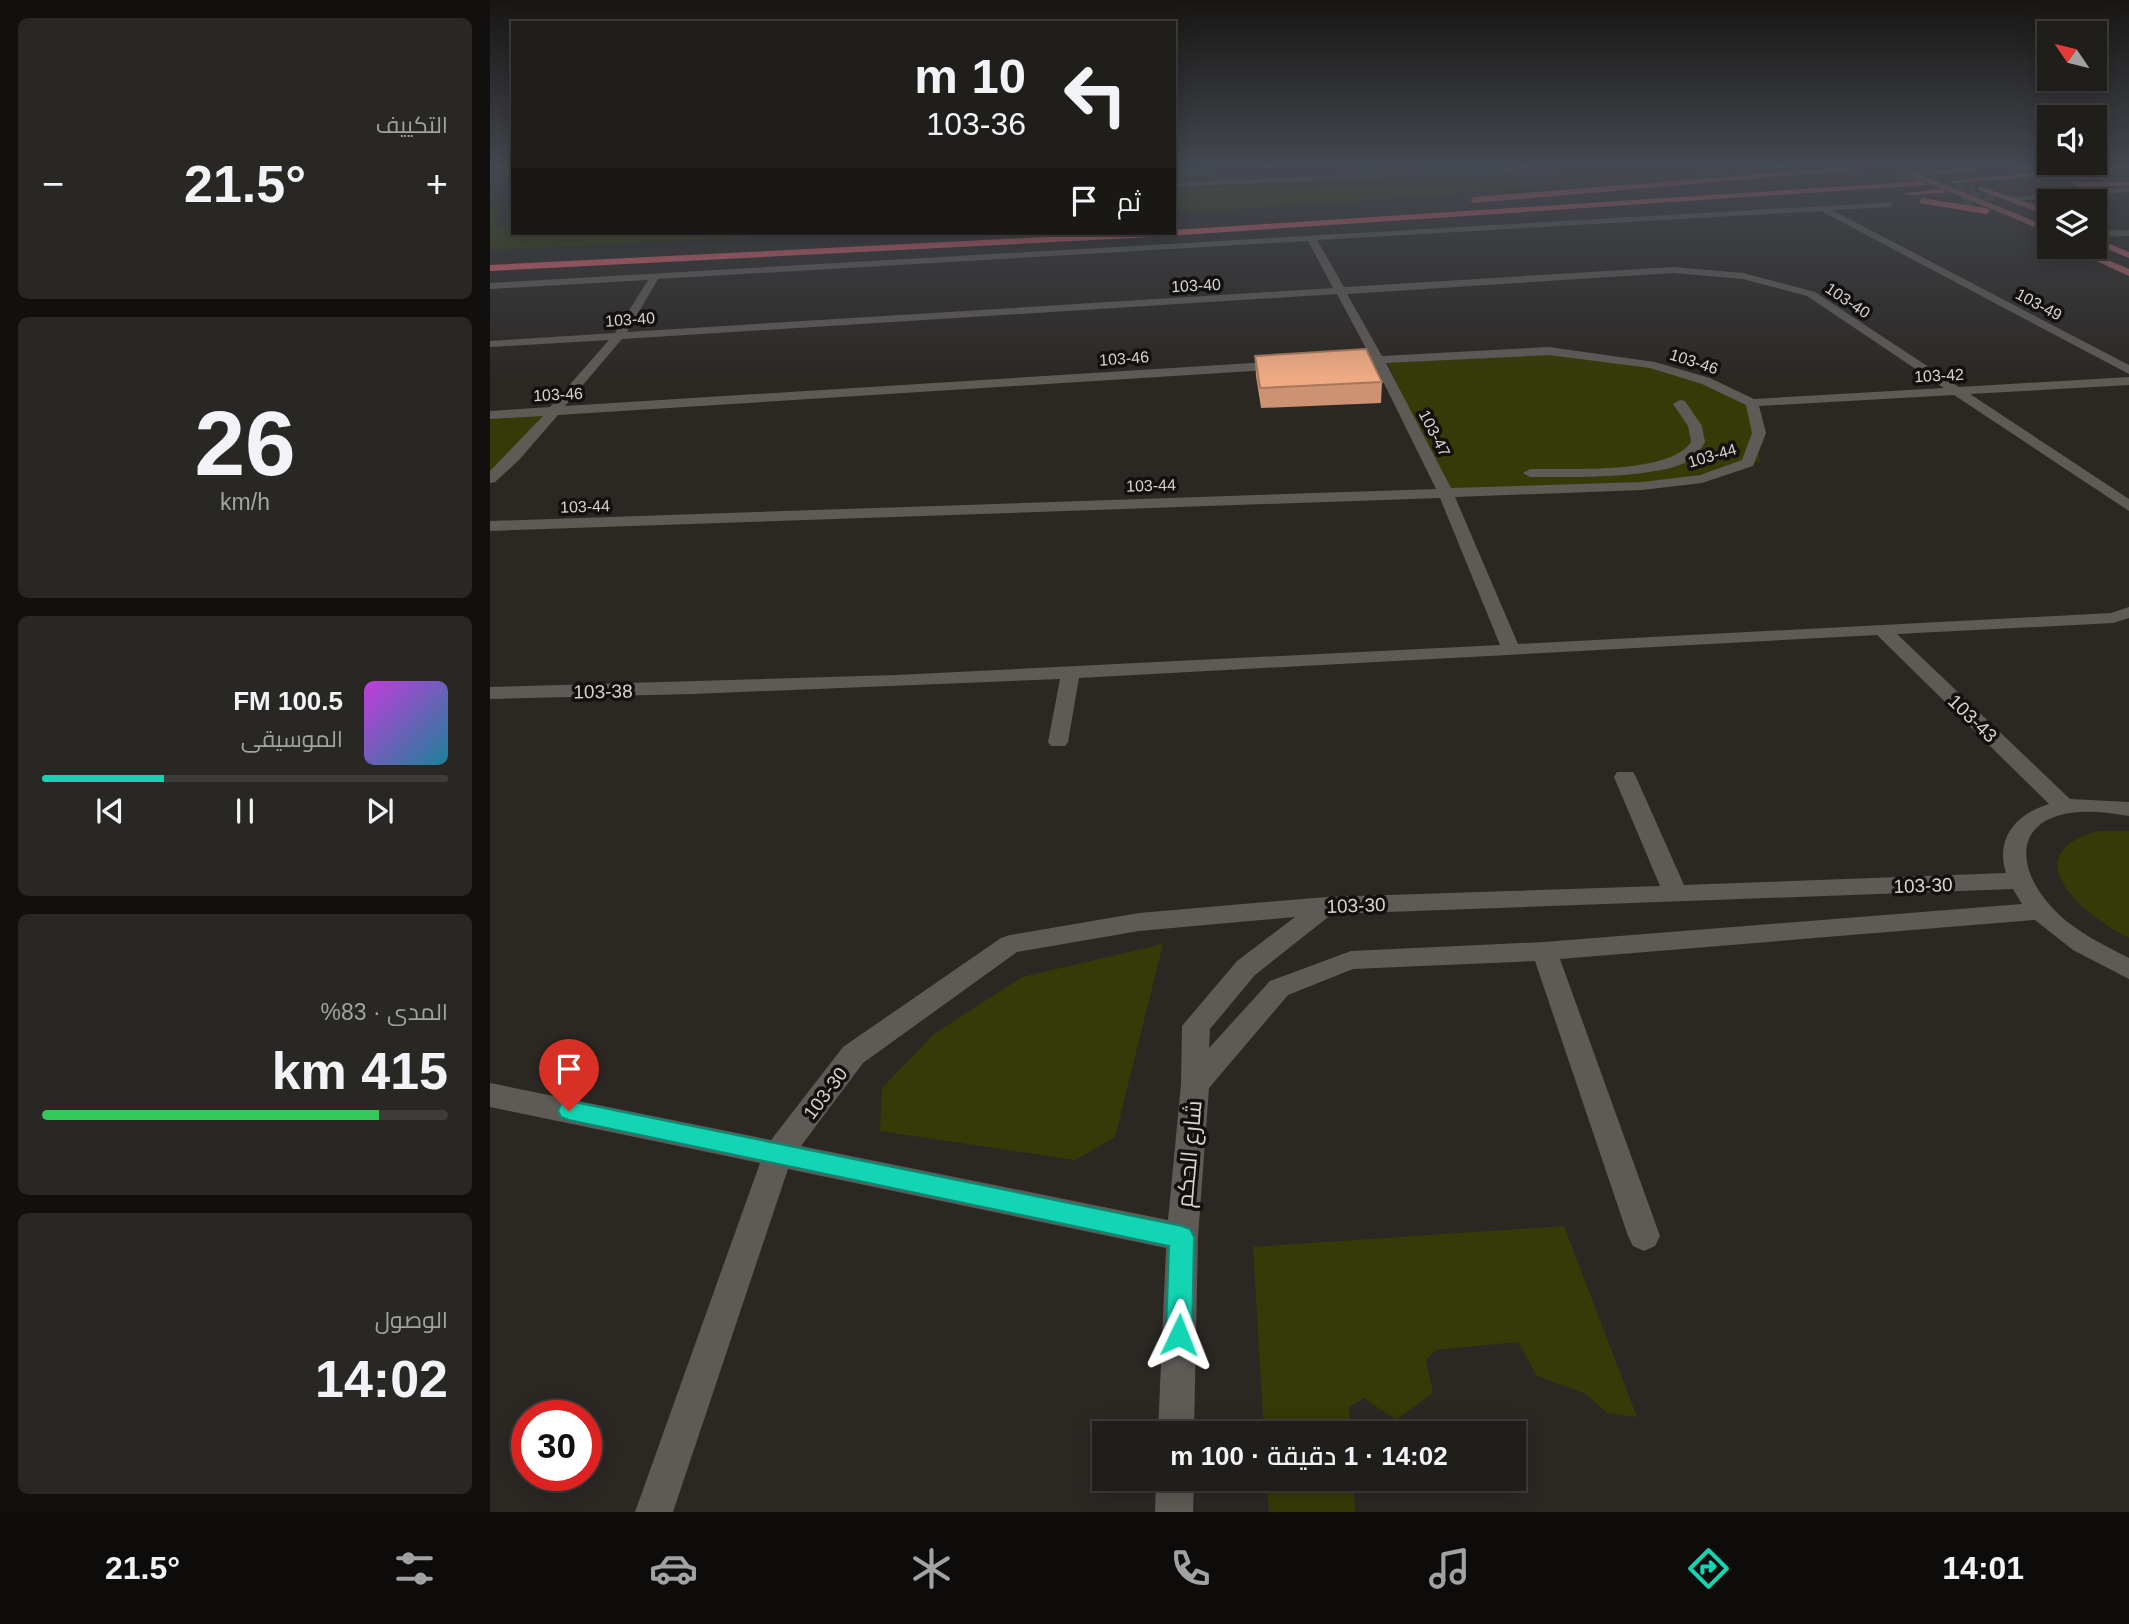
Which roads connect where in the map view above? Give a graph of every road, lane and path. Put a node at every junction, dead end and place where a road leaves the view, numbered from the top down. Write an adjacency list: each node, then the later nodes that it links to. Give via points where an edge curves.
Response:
1 (1067, 237): 12 (highway)
2 (1367, 237): 5 (street)
3 (1878, 237): 22 (street, 103-49)
4 (2107, 239): 7 (main road)
5 (1312, 240): 14 (street); 16 (street, 103-47)
6 (2107, 243): 9 (main road)
7 (2129, 246)
8 (2107, 254): 11 (main road)
9 (2129, 256)
10 (2099, 259): 13 (main road)
11 (2129, 263)
12 (490, 268)
13 (2129, 272)
14 (654, 276): 15 (street); 17 (street)
15 (490, 286)
16 (1341, 292): 17 (street, 103-40); 19 (street, 103-47); 24 (street, 103-40, via 1674,270 1764,281 1811,294)
17 (619, 336): 18 (street, 103-40); 27 (street)
18 (490, 344)
19 (1378, 359): 20 (street, 103-46); 25 (street, 103-46, via 1549,351 1651,365 1706,381); 33 (street, 103-47)
20 (1323, 362)
21 (1296, 364): 27 (street, 103-46)
22 (2129, 370)
23 (2129, 381): 24 (street, 103-42)
24 (1957, 391): 25 (street, 103-42); 34 (street, 103-40)
25 (1752, 403): 32 (street, 103-44, via 1759,433 1748,463 1702,479)
26 (1680, 404): 29 (street, via 1698,435 1693,453)
27 (552, 412): 28 (street, 103-46); 31 (street)
28 (490, 415)
29 (1623, 471): 30 (street); 32 (street)
30 (1530, 473)
31 (490, 479)
32 (1642, 486): 33 (street, 103-44)
33 (1445, 492): 35 (street, 103-44); 38 (street, 103-47)
34 (2129, 506)
35 (490, 526)
36 (2129, 612): 37 (street, 103-38, via 2113,618)
37 (1881, 629): 38 (street, 103-38); 43 (street, 103-43)
38 (1512, 650): 39 (street, 103-38)
39 (1071, 672): 40 (street, 103-38, via 715,690); 41 (street)
40 (490, 693)
41 (1058, 742)
42 (1625, 777): 46 (street)
43 (2065, 807): 44 (street); 45 (street, via 2036,816 2018,832 2011,854)
44 (2129, 809)
45 (2018, 881): 46 (street, 103-30); 48 (street)
46 (1676, 894): 47 (street, 103-30)
47 (1325, 906): 51 (street, شارع الحكم, via 1246,968 1196,1026); 53 (street, 103-30, via 1139,922 1010,944 853,1055)
48 (2041, 911): 49 (street, 103-30); 50 (street, via 2080,943)
49 (1544, 951): 51 (street, 103-30, via 1351,960 1279,988); 54 (street)
50 (2129, 969)
51 (1195, 1084): 55 (street, شارع الحكم)
52 (490, 1095): 53 (street)
53 (779, 1152): 55 (street); 58 (street, 103-30)
54 (1644, 1236)
55 (1182, 1237): 56 (street, شارع الحكم)
56 (1177, 1421)
57 (1175, 1491): 59 (street)
58 (654, 1512)
59 (1174, 1512)

